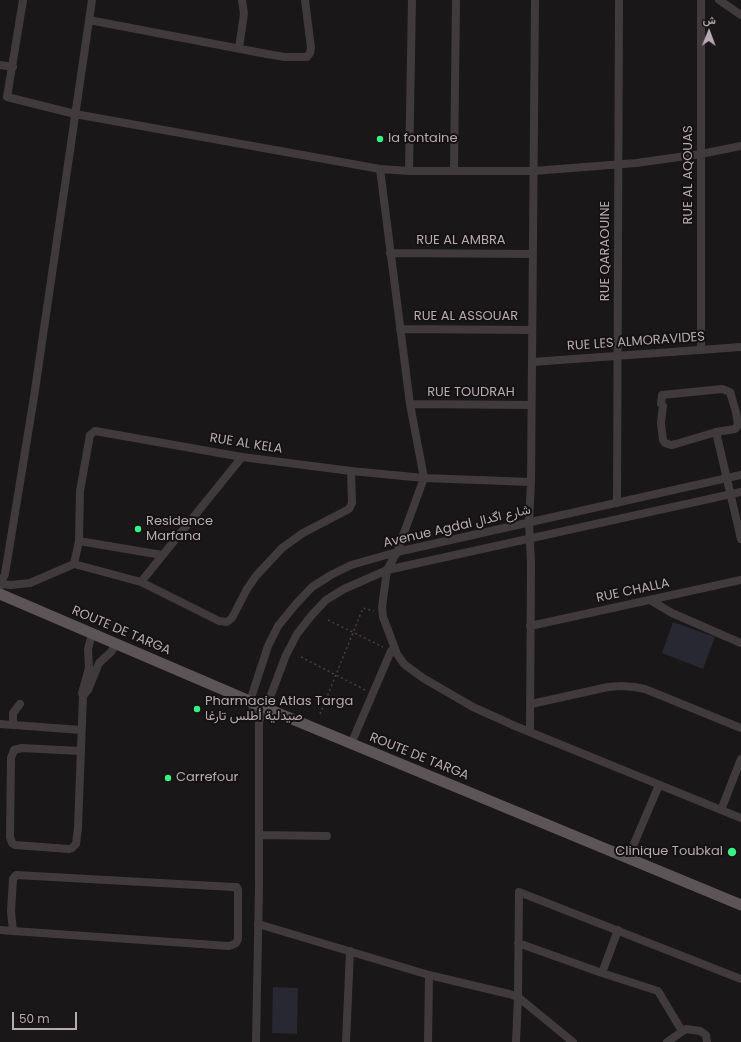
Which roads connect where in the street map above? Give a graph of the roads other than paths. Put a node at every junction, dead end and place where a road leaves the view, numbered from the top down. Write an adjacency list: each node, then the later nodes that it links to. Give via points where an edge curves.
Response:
1 (23, 0): 15 (street)
2 (92, 0): 12 (street)
3 (242, 0): 13 (street, via 244,14)
4 (305, 0): 13 (street, via 311,48 307,57 273,55)
5 (412, 0): 21 (street)
6 (456, 0): 22 (street)
7 (535, 0): 23 (street)
8 (619, 0): 19 (street, RUE QARAOUINE)
9 (701, 0): 18 (street, RUE AL AQOUAS)
10 (719, 0): 11 (street)
11 (741, 15)
12 (89, 20): 13 (street); 16 (street)
13 (239, 48)
14 (0, 65): 15 (street)
15 (12, 67): 16 (street, via 7,97)
16 (75, 114): 20 (street); 54 (street, via 34,397 5,574)
17 (741, 146): 18 (street)
18 (701, 154): 19 (street); 29 (street, RUE AL AQOUAS)
19 (619, 164): 23 (street); 30 (street, RUE QARAOUINE)
20 (380, 169): 21 (street); 24 (street)
21 (409, 171): 22 (street)
22 (454, 171): 23 (street)
23 (533, 171): 25 (street)
24 (390, 253): 25 (street, RUE AL AMBRA); 26 (street)
25 (532, 254): 27 (street)
26 (400, 329): 27 (street, RUE AL ASSOUAR); 32 (street)
27 (532, 330): 31 (street)
28 (741, 347): 29 (street, RUE LES ALMORAVIDES)
29 (701, 349): 30 (street, RUE LES ALMORAVIDES)
30 (618, 356): 31 (street, RUE LES ALMORAVIDES); 43 (street, RUE QARAOUINE)
31 (532, 362): 33 (street)
32 (410, 404): 33 (street, RUE TOUDRAH); 38 (street)
33 (531, 405): 40 (street)
34 (716, 432): 34 (street, via 730,431 737,427 730,392 722,389 662,395 663,440 668,444); 39 (street)
35 (242, 457): 36 (street, RUE AL KELA); 47 (street, RUE AL KELA, via 94,431 90,435 80,491); 49 (street)
36 (351, 472): 38 (street, RUE AL KELA); 53 (street, via 352,503 348,509 303,533 282,548 256,576 232,618 227,622 219,621)
37 (741, 475): 39 (street, Avenue Agdal شارع اگدال)
38 (424, 478): 40 (street, RUE AL KELA); 48 (street)
39 (727, 478): 42 (street); 43 (street, Avenue Agdal شارع اگدال)
40 (531, 482): 44 (street)
41 (741, 492): 42 (street, Avenue Agdal شارع اگدال)
42 (731, 494): 45 (street, Avenue Agdal شارع اگدال); 46 (street)
43 (617, 503): 44 (street, Avenue Agdal شارع اگدال)
44 (529, 522): 45 (street); 48 (street, Avenue Agdal شارع اگدال)
45 (530, 539): 51 (street, Avenue Agdal شارع اگدال); 56 (street)
46 (741, 539)
47 (79, 540): 49 (street); 50 (street, RUE AL KELA)
48 (397, 552): 51 (street); 62 (street, Avenue Agdal شارع اگدال, via 351,565 312,587 278,626 268,646)
49 (162, 556): 53 (street)
50 (74, 564): 53 (street); 54 (street, via 30,583)
51 (387, 570): 65 (street, Avenue Agdal شارع اگدال, via 344,589 326,600 311,616 297,634 286,655); 73 (street, via 382,613 404,664 473,707)
52 (741, 580): 55 (street, RUE CHALLA)
53 (141, 582)
54 (0, 588): 57 (main road, ROUTE DE TARGA)
55 (650, 600): 56 (street, RUE CHALLA); 58 (street, via 672,613)
56 (530, 626): 64 (street)
57 (92, 634): 59 (main road, ROUTE DE TARGA); 61 (street, via 88,649)
58 (741, 643)
59 (116, 644): 61 (street); 62 (main road, ROUTE DE TARGA)
60 (391, 651): 74 (street)
61 (93, 669): 72 (street, via 82,691)
62 (250, 701): 65 (main road, ROUTE DE TARGA); 66 (street)
63 (20, 704): 68 (street, via 13,713)
64 (531, 704): 70 (street, via 608,687 634,687 645,689); 73 (street)
65 (266, 708): 66 (street, Avenue Agdal شارع اگدال); 74 (main road, ROUTE DE TARGA)
66 (259, 721): 80 (street)
67 (0, 724): 68 (street)
68 (13, 724): 69 (street)
69 (29, 727): 71 (street, via 22,730); 72 (street)
70 (741, 728)
71 (0, 729)
72 (81, 730): 75 (street)
73 (530, 732): 77 (street)
74 (351, 744): 82 (main road, ROUTE DE TARGA)
75 (80, 751): 75 (street, via 18,748 14,750 11,767 10,840 15,845 72,848 76,844)
76 (741, 759): 78 (street)
77 (659, 785): 78 (street); 82 (street)
78 (721, 810): 79 (street)
79 (741, 818)
80 (259, 836): 81 (street); 84 (street)
81 (327, 836)
82 (628, 858): 83 (main road, ROUTE DE TARGA)
83 (741, 905)
84 (258, 924): 89 (street); 95 (street)
85 (0, 930): 87 (street)
86 (618, 930): 88 (street, via 519,892); 90 (street); 92 (street)
87 (13, 931): 87 (street, via 232,945 238,939 238,890 233,886 18,874 13,878)
88 (518, 943): 90 (street); 93 (street)
89 (350, 951): 91 (street); 96 (street)
90 (602, 973): 94 (street, via 658,991)
91 (429, 975): 93 (street); 97 (street)
92 (741, 979)
93 (518, 998): 98 (street); 99 (street)
94 (682, 1031): 100 (street); 101 (street, via 686,1029 700,1032 706,1035)
95 (256, 1042)
96 (346, 1042)
97 (428, 1042)
98 (516, 1042)
99 (573, 1042)
100 (667, 1042)
101 (706, 1042)

